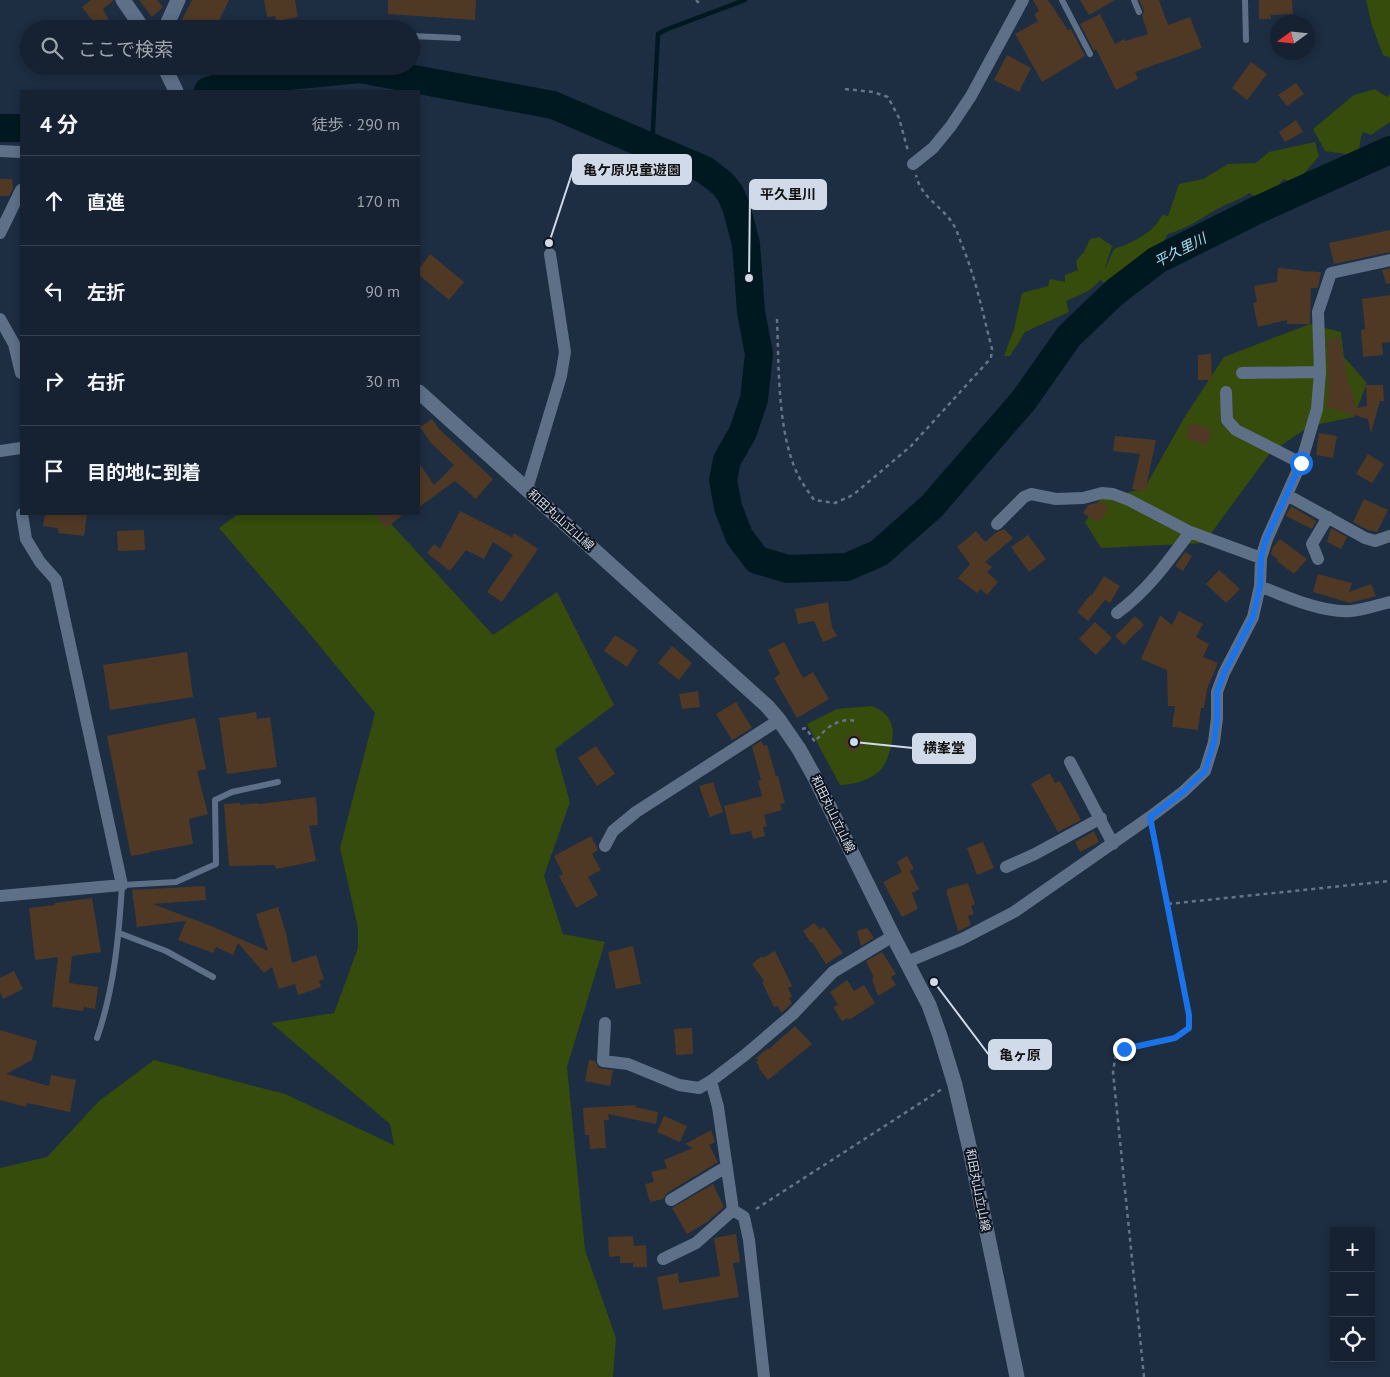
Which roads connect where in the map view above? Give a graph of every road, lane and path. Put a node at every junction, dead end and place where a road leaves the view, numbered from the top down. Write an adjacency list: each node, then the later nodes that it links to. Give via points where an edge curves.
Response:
1 (123, 0): 10 (main road)
2 (178, 0): 11 (main road)
3 (696, 0): 8 (path)
4 (1023, 0): 21 (street, via 951,126 933,148)
5 (1062, 0): 15 (lane)
6 (1134, 0): 9 (lane)
7 (1245, 0): 14 (lane)
8 (699, 3)
9 (1139, 12)
10 (137, 20)
11 (169, 20)
12 (420, 36): 13 (lane)
13 (458, 38)
14 (1246, 40)
15 (1090, 54)
16 (168, 75): 18 (main road)
17 (845, 89): 21 (path, via 888,97 899,118)
18 (176, 90)
19 (0, 151): 20 (street)
20 (20, 152)
21 (913, 164): 27 (path, via 924,192 953,224 971,266 992,349 991,358 912,446 853,495 835,503 814,500 799,476 789,450 783,414)
22 (20, 192): 23 (street)
23 (0, 233)
24 (550, 254): 36 (street, via 564,352 561,376)
25 (1390, 260): 29 (street, via 1331,273 1318,312)
26 (0, 319): 28 (street, via 14,344)
27 (777, 319)
28 (20, 370)
29 (1320, 372): 30 (street); 35 (street, via 1317,409)
30 (1242, 373)
31 (1226, 392): 35 (street, via 1227,420 1236,430)
32 (420, 393): 36 (main road, 和田丸山立山線)
33 (20, 448): 34 (street)
34 (0, 451)
35 (1301, 463): 37 (street)
36 (527, 490): 48 (main road, 和田丸山立山線)
37 (1287, 495): 39 (street); 43 (street, via 1266,539)
38 (21, 515): 59 (street, via 26,539 56,580)
39 (1328, 517): 42 (street, via 1365,538 1375,541); 44 (street, via 1312,544)
40 (997, 524): 41 (street, via 1031,494 1056,499 1113,494)
41 (1190, 532): 43 (street); 47 (street, via 1134,601)
42 (1390, 536)
43 (1261, 558): 45 (street)
44 (1318, 560)
45 (1260, 586): 46 (street, via 1294,600 1332,609 1351,611); 53 (street, via 1253,617 1217,692 1214,742 1205,771)
46 (1390, 602)
47 (1117, 613)
48 (779, 720): 50 (main road, 和田丸山立山線); 56 (street, via 636,812 613,831)
49 (856, 721): 50 (path, via 833,724 815,742 806,728)
50 (789, 734): 63 (main road, 和田丸山立山線, via 814,776)
51 (1070, 762): 54 (street)
52 (278, 782): 59 (lane, via 232,792 215,800 216,864 176,882)
53 (1150, 817): 55 (street); 61 (path)
54 (1100, 818): 55 (street); 57 (street)
55 (1113, 844): 64 (street, via 1014,912)
56 (605, 846)
57 (1006, 867)
58 (1390, 881): 61 (path)
59 (122, 885): 60 (street); 62 (lane)
60 (0, 896)
61 (1168, 904): 76 (path, via 1189,1028 1175,1038 1116,1053 1113,1072)
62 (119, 932): 65 (lane, via 166,951); 67 (lane)
63 (893, 936): 64 (main road, 和田丸山立山線); 68 (street, via 833,972 794,1014)
64 (907, 962): 69 (main road, 和田丸山立山線, via 929,1005)
65 (214, 977)
66 (605, 1023): 68 (street, via 603,1061 628,1064 679,1084 700,1088)
67 (98, 1038)
68 (711, 1082): 70 (street, via 718,1107)
69 (955, 1086): 72 (path, via 940,1090); 75 (main road, 和田丸山立山線)
70 (726, 1168): 71 (street); 72 (street)
71 (671, 1200)
72 (739, 1213): 73 (street, via 696,1243); 74 (street, via 749,1240)
73 (663, 1259)
74 (764, 1377)
75 (1016, 1377)
76 (1144, 1377)

